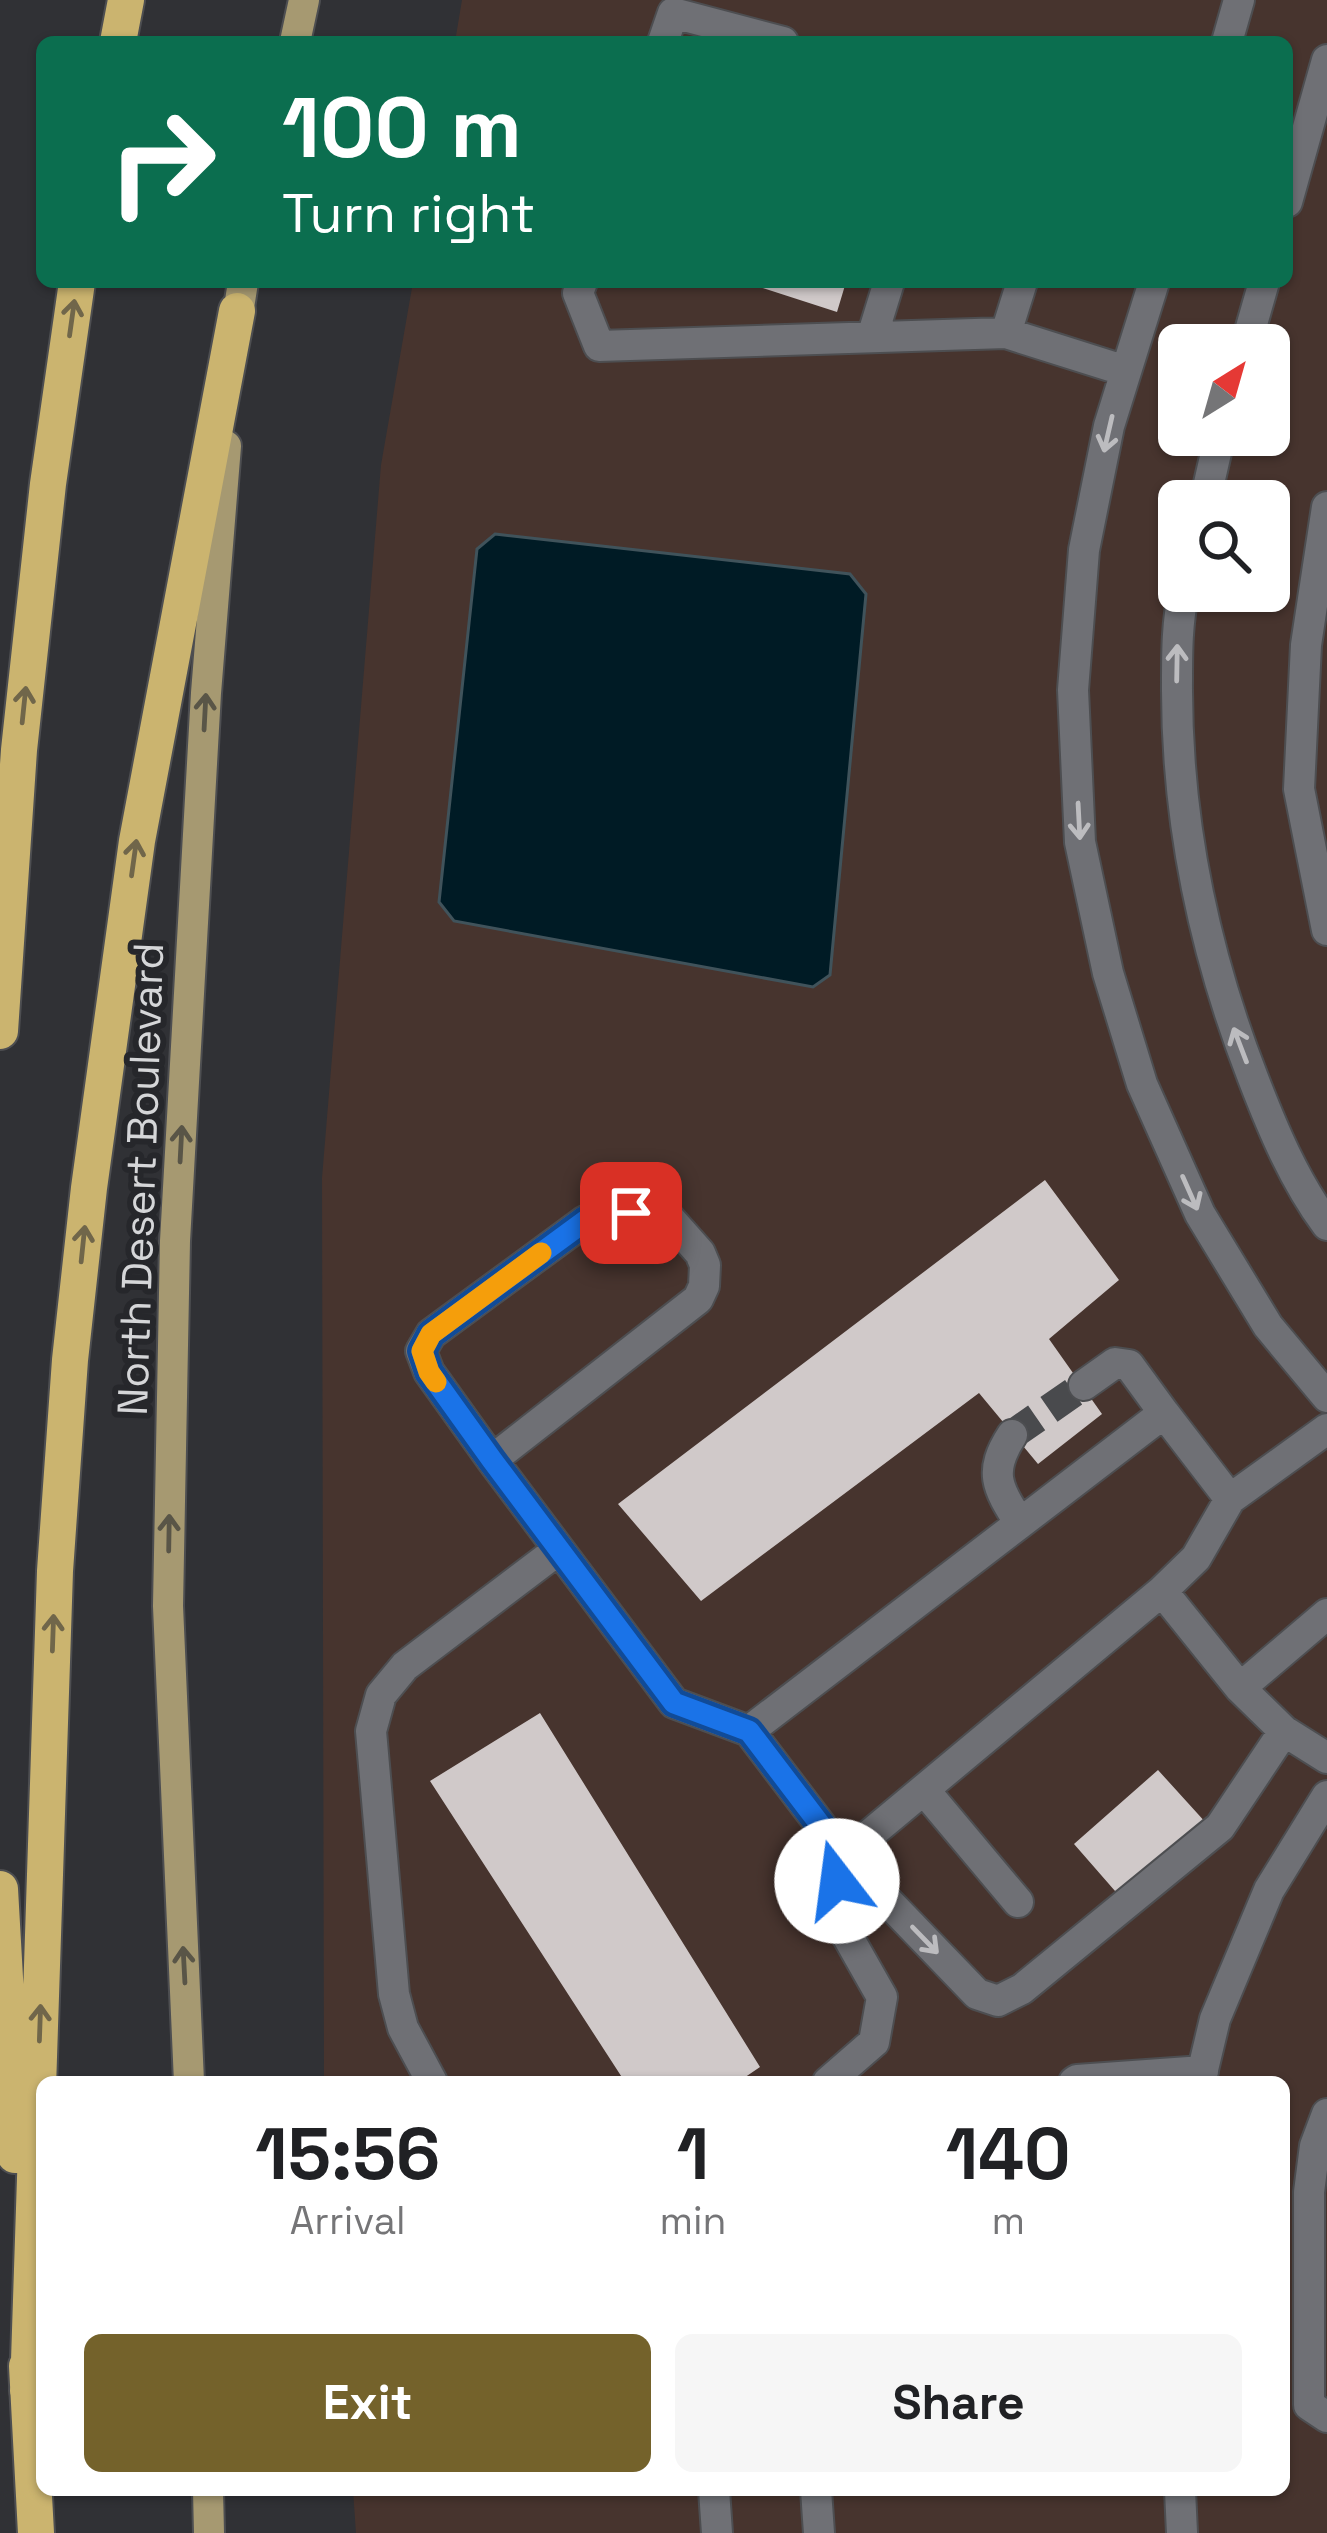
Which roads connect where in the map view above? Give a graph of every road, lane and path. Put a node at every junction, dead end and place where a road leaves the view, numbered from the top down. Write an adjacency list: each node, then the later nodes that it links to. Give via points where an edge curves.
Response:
1 (126, 0): 4 (highway)
2 (304, 0): 5 (main road)
3 (1239, 0): 8 (street)
4 (119, 36)
5 (296, 36)
6 (665, 36): 7 (street, via 673,13)
7 (760, 36)
8 (1229, 36)
9 (1327, 60): 10 (street)
10 (1293, 176)
11 (76, 288): 25 (highway, one-way to 11, via 19,750)
12 (580, 288): 20 (street, via 599,346)
13 (887, 288): 20 (street)
14 (1020, 288): 19 (street)
15 (1152, 288): 21 (street)
16 (1262, 288): 18 (street)
17 (240, 297): 48 (highway, one-way to 17, via 55,1571 89,1188 136,841); 49 (main road, North Desert Boulevard, one-way to 17, via 168,1606 175,1241 206,693)
18 (1252, 324)
19 (1006, 333): 20 (street); 21 (street)
20 (872, 337)
21 (1126, 371): 29 (street, one-way to 29, via 1084,550 1073,690 1080,842 1108,973 1151,1106 1200,1214 1268,1327)
22 (1327, 507): 24 (street, via 1306,645 1299,789)
23 (1179, 612): 26 (street, one-way to 23, via 1269,1119 1233,1027 1193,880 1176,744)
24 (1327, 930)
25 (0, 1031)
26 (1315, 1186): 27 (street)
27 (1327, 1226)
28 (1084, 1385): 30 (street, via 1115,1363 1129,1365)
29 (1327, 1397)
30 (1164, 1414): 34 (street); 35 (street)
31 (1327, 1430): 34 (street)
32 (1012, 1435): 35 (street, via 997,1459 1001,1492)
33 (492, 1460): 33 (street, via 698,1299 705,1265 669,1218 604,1212 585,1221 431,1334 422,1351 429,1372); 36 (street)
34 (1230, 1499): 37 (street, via 1196,1558)
35 (1019, 1522): 40 (street)
36 (558, 1550): 40 (street, via 674,1703); 50 (street, via 405,1666 381,1695 371,1731 394,1994)
37 (1162, 1592): 39 (street); 43 (street)
38 (1327, 1614): 39 (street)
39 (1240, 1688): 41 (street)
40 (749, 1731): 45 (street)
41 (1284, 1731): 42 (street); 45 (street, one-way to 41, via 977,1994 998,2001 1220,1827)
42 (1327, 1758)
43 (925, 1791): 45 (street); 47 (street)
44 (1327, 1796): 52 (street, via 1269,1890 1215,2020)
45 (844, 1856): 51 (street, via 831,1906 882,1997 874,2042)
46 (0, 1889): 55 (highway)
47 (1018, 1902)
48 (38, 2076)
49 (189, 2076)
50 (429, 2076)
51 (835, 2076)
52 (1201, 2076)
53 (1327, 2114): 56 (street, via 1309,2192 1309,2405)
54 (36, 2148): 55 (highway, one-way to 54)
55 (28, 2391): 61 (highway)
56 (1327, 2417)
57 (208, 2496): 62 (main road)
58 (715, 2496): 63 (street)
59 (816, 2496): 64 (street)
60 (1180, 2496): 65 (street)
61 (36, 2533)
62 (209, 2533)
63 (717, 2533)
64 (819, 2533)
65 (1183, 2533)

